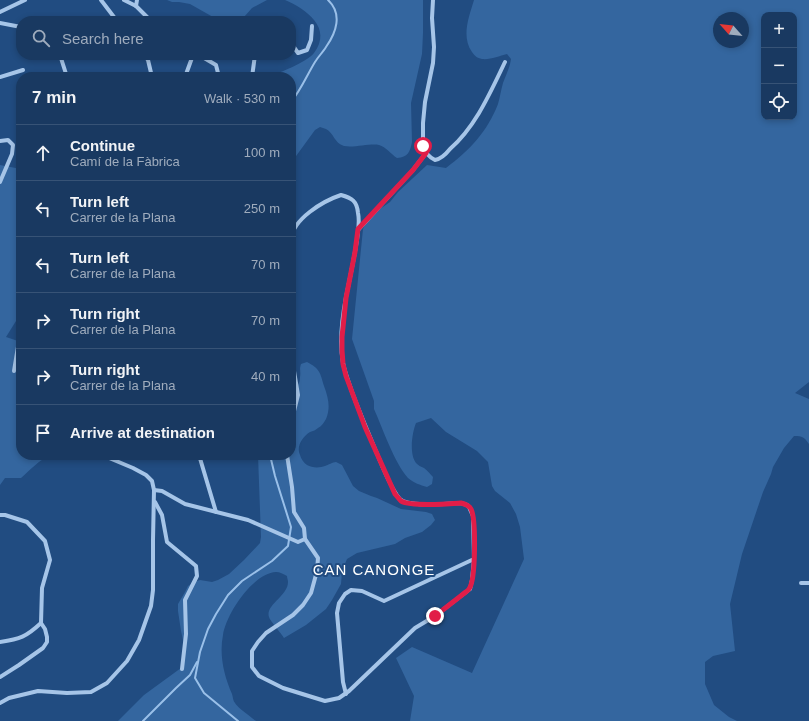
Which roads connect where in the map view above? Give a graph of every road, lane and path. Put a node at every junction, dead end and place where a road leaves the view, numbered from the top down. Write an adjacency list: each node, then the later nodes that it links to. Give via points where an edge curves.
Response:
1 (25, 0): 7 (street)
2 (101, 0): 8 (street)
3 (124, 0): 6 (street)
4 (137, 0): 6 (street)
5 (433, 0): 30 (street, via 433,63 423,123 423,146)
6 (136, 6): 9 (street)
7 (0, 12)
8 (113, 16)
9 (146, 16)
10 (0, 23): 12 (street)
11 (312, 26): 13 (street, via 307,50 298,53)
12 (16, 27)
13 (296, 50)
14 (62, 60): 23 (street)
15 (148, 60): 24 (street)
16 (191, 60): 25 (street)
17 (208, 60): 26 (street, via 216,65)
18 (254, 60): 27 (street)
19 (505, 62): 30 (street, via 481,110 465,135 439,159 435,160)
20 (23, 70): 22 (street)
21 (16, 72): 28 (street)
22 (16, 72)
23 (65, 72)
24 (151, 72)
25 (187, 72)
26 (218, 72)
27 (253, 72)
28 (0, 77)
29 (0, 140): 31 (street, via 8,140 13,145 12,154)
30 (426, 153): 33 (street)
31 (0, 182)
32 (296, 226): 33 (street, via 322,204 341,196 354,200 358,212)
33 (358, 229): 46 (street, via 346,298 342,350 343,364 365,427 395,494 401,501 467,505 473,516)
34 (16, 359): 35 (street)
35 (14, 371)
36 (296, 383): 37 (street)
37 (296, 403)
38 (114, 460): 41 (street, via 146,475 152,481)
39 (200, 460): 43 (street)
40 (288, 460): 45 (street, via 294,512 304,528)
41 (154, 490): 42 (street); 43 (street, via 162,491 185,504)
42 (155, 502): 51 (street, via 162,515 167,542 196,566 197,576 185,600 186,634); 54 (street, via 154,590 139,640 127,661 107,683 91,692 38,691 9,698)
43 (216, 512): 45 (street, via 248,520 298,542)
44 (0, 515): 49 (street, via 27,522 45,541 50,560 42,588)
45 (305, 540): 53 (street, via 318,558 311,593 293,615 266,633 258,642 252,651 252,667 259,676 283,688 325,701)
46 (474, 559): 53 (street, via 470,589 415,628); 53 (street, via 384,601 362,591 351,590 345,594 339,603 337,613)
47 (801, 583): 48 (street)
48 (809, 583)
49 (41, 623): 50 (street, via 24,637); 52 (street, via 47,637 43,648)
50 (0, 642)
51 (182, 668)
52 (0, 677)
53 (346, 694)
54 (0, 703)

